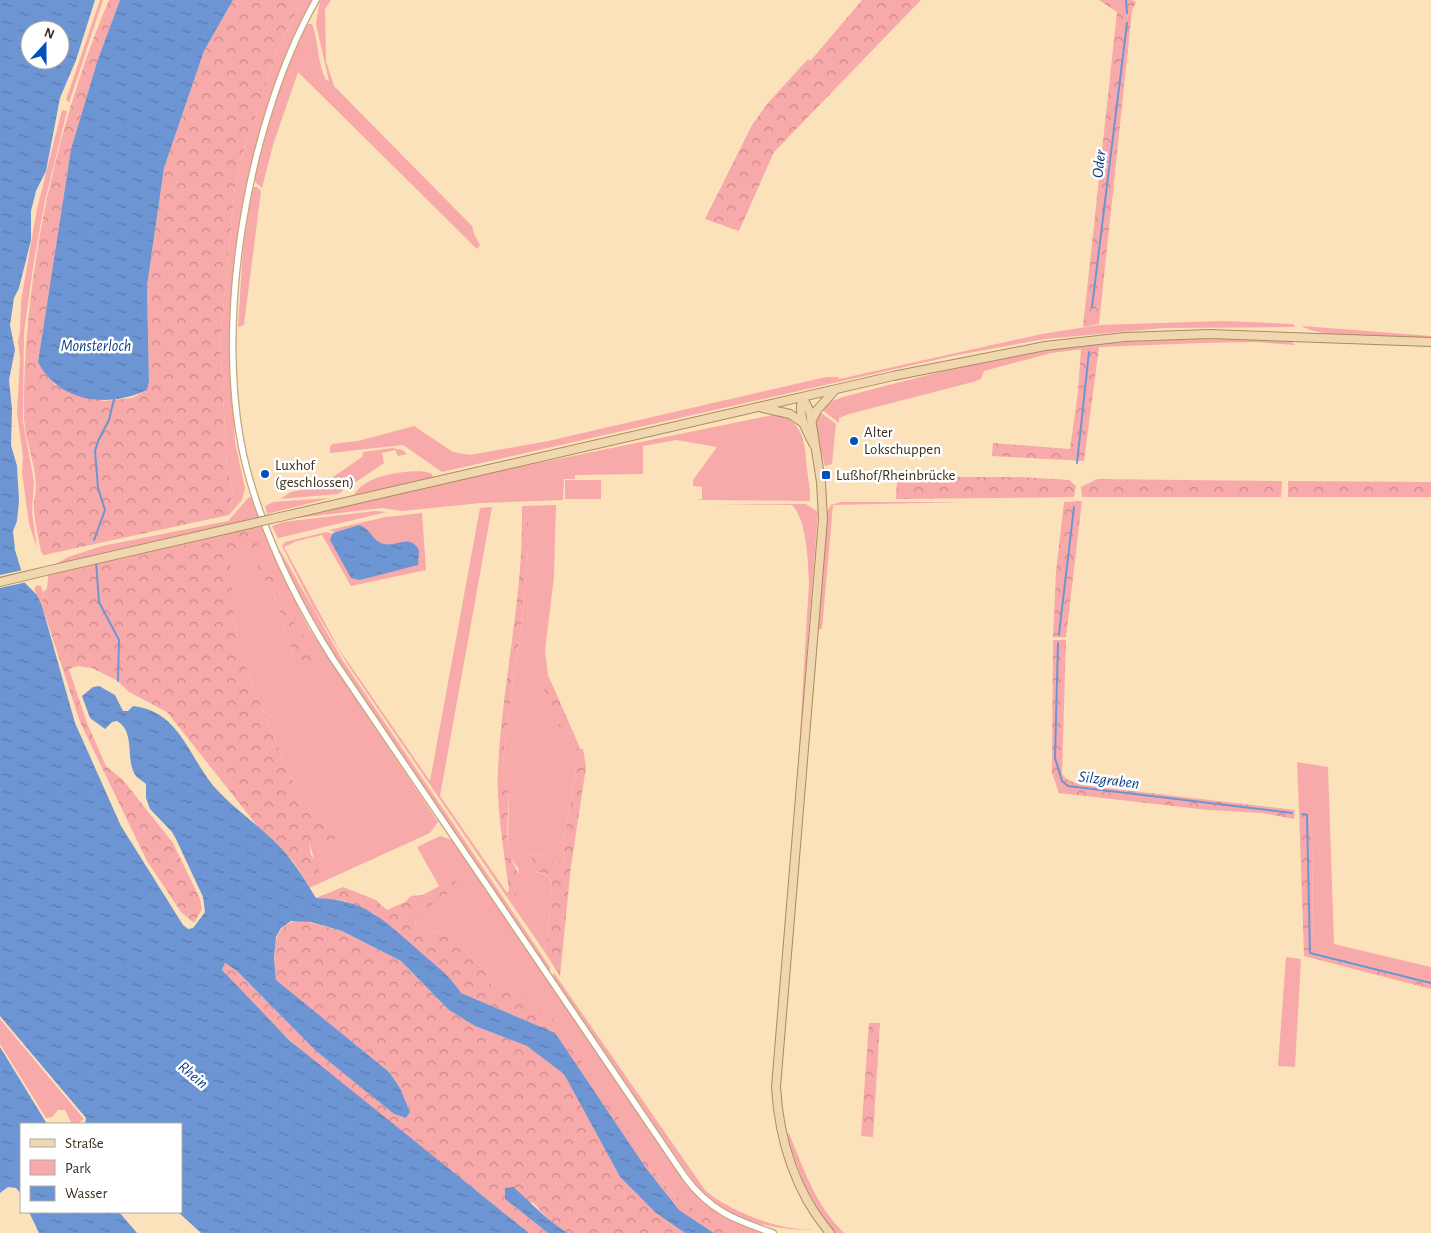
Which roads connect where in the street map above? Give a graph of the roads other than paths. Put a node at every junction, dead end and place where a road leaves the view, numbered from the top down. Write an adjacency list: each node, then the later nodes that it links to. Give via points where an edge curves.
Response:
1 (316, 0): 9 (street, via 287,62 265,123 250,180 238,266 234,340 236,407 247,470 263,520 284,572 333,659 685,1177 704,1200 724,1214)
2 (1431, 342): 3 (main road, via 1209,334 1125,338 1019,350)
3 (836, 390): 4 (main road); 6 (main road)
4 (803, 398): 5 (main road); 6 (main road, via 800,406)
5 (761, 407): 6 (main road, via 793,415); 7 (main road, bridge)
6 (808, 423): 8 (main road, via 822,487 822,528 776,1086 778,1120 788,1156 808,1201)
7 (0, 582)
8 (827, 1232)
9 (774, 1233)

